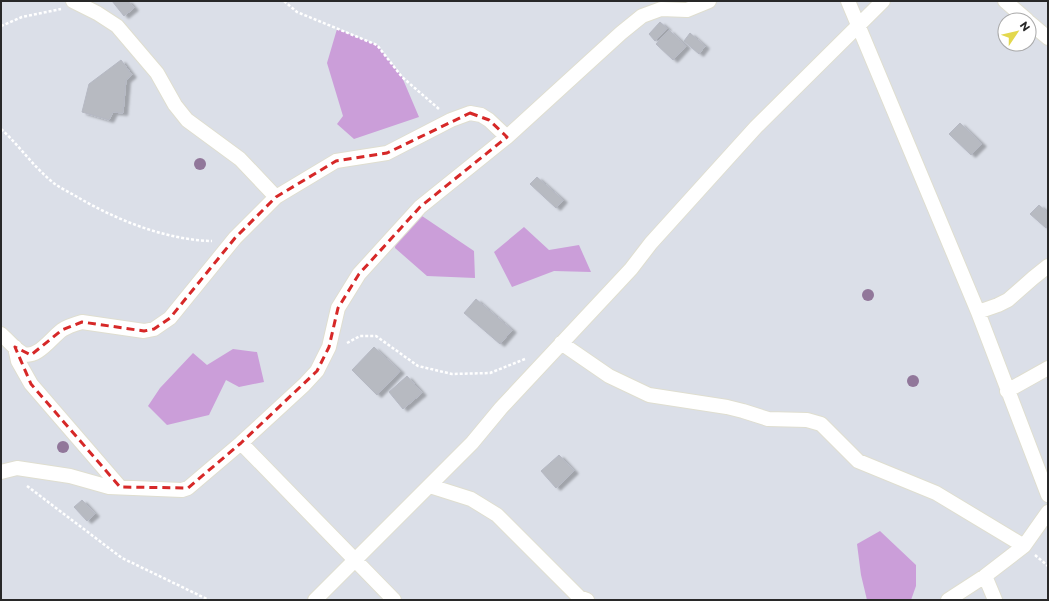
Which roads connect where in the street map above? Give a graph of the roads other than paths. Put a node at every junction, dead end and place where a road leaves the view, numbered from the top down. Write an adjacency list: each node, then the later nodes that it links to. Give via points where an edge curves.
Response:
1 (709, 1): 10 (street, via 687,10 661,9 642,16)
2 (848, 1): 7 (street)
3 (883, 1): 7 (street)
4 (1005, 1): 6 (street)
5 (75, 2): 11 (street, via 117,26 157,73 175,105 187,120 240,159)
6 (1018, 12)
7 (858, 25): 13 (street); 15 (street, via 756,127 651,243 631,269)
8 (1037, 29): 9 (street)
9 (1048, 38)
10 (507, 138): 11 (street, via 489,120 470,113 387,153 336,161); 19 (street, via 420,207 359,274 338,308 329,347 317,371)
11 (276, 197): 16 (street, via 235,238 170,318 154,329 144,331 82,322 62,330 38,352 30,355 23,354)
12 (1048, 266): 13 (street, via 1008,300)
13 (978, 312): 18 (street)
14 (1, 334): 16 (street)
15 (561, 343): 21 (street); 25 (street, via 609,376 649,395 727,407 768,419 807,420 821,424 858,461 936,493)
16 (15, 346): 22 (street, via 18,361 31,384)
17 (1048, 368): 18 (street)
18 (1007, 391): 23 (street)
19 (241, 443): 22 (street, via 188,488 182,490); 26 (street)
20 (1, 472): 22 (street, via 17,468)
21 (430, 486): 26 (street); 30 (street, via 471,499 497,515 579,597)
22 (120, 487)
23 (1048, 495)
24 (1048, 512): 25 (street)
25 (1024, 546): 27 (street)
26 (355, 559): 28 (street); 29 (street)
27 (985, 576): 31 (street); 32 (street)
28 (315, 600)
29 (394, 600)
30 (587, 600)
31 (948, 600)
32 (995, 600)

